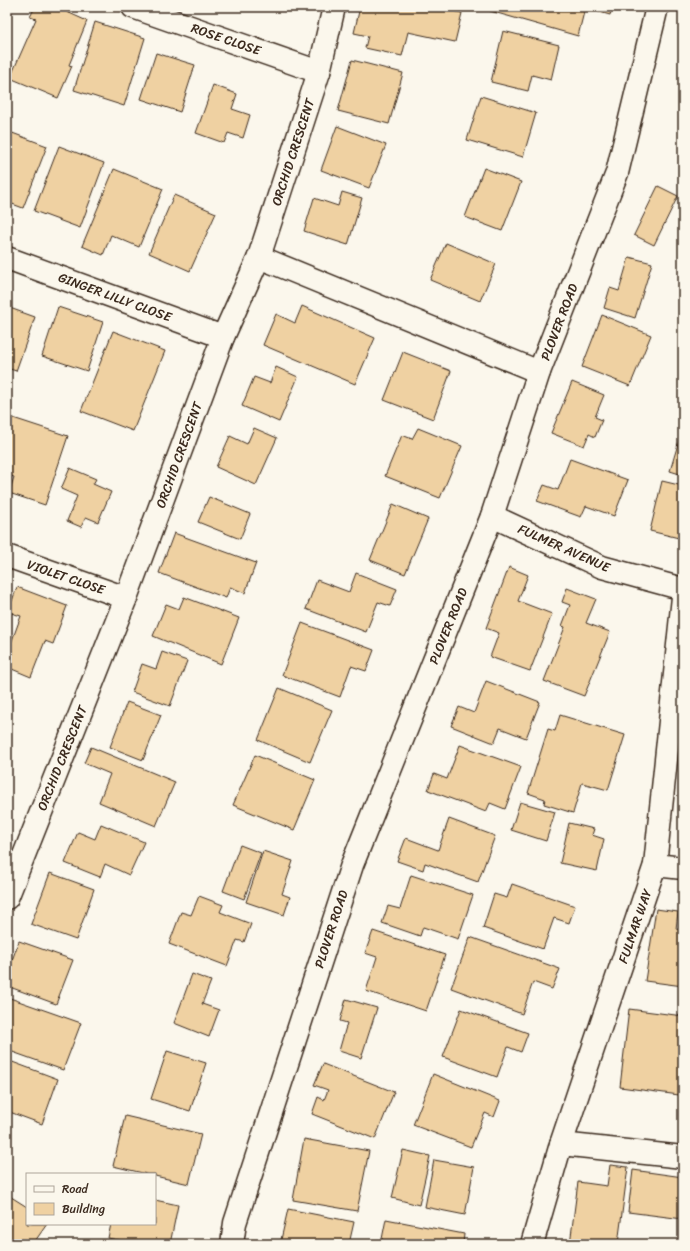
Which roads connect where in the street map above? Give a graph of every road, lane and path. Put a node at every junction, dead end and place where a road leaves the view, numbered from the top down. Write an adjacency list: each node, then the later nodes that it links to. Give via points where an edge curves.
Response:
1 (133, 7): 4 (street, ROSE CLOSE)
2 (334, 7): 4 (street, ORCHID CRESCENT)
3 (657, 7): 8 (street, PLOVER ROAD, via 616,174)
4 (319, 72): 5 (street, ORCHID CRESCENT)
5 (259, 257): 7 (street, ORCHID CRESCENT); 8 (street)
6 (7, 258): 7 (street, GINGER LILLY CLOSE)
7 (223, 337): 13 (street, ORCHID CRESCENT)
8 (539, 372): 9 (street, PLOVER ROAD)
9 (492, 516): 11 (street, FULMER AVENUE, via 602,567); 20 (street, PLOVER ROAD, via 352,865 235,1223)
10 (7, 556): 13 (street, VIOLET CLOSE)
11 (683, 589)
12 (683, 597): 15 (street, FULMAR WAY)
13 (126, 598): 14 (street, ORCHID CRESCENT)
14 (16, 849): 17 (street, ORCHID CRESCENT)
15 (655, 865): 16 (street); 18 (street, FULMAR WAY)
16 (683, 868)
17 (7, 898)
18 (561, 1144): 19 (street); 21 (street, FULMAR WAY)
19 (683, 1157)
20 (232, 1244)
21 (532, 1244)

